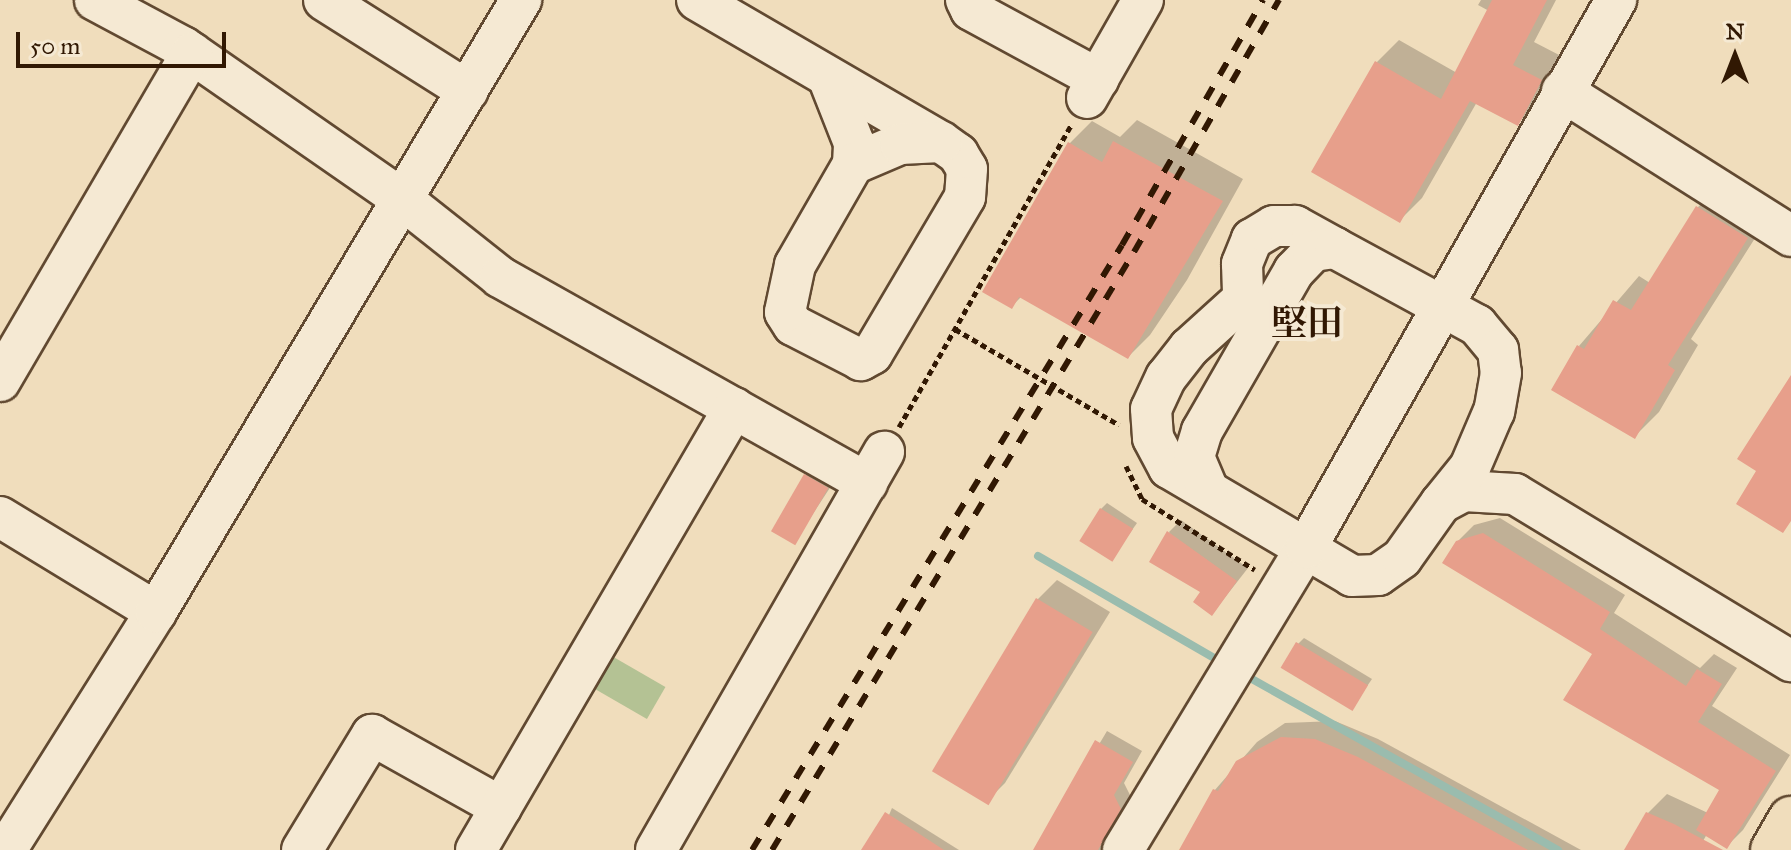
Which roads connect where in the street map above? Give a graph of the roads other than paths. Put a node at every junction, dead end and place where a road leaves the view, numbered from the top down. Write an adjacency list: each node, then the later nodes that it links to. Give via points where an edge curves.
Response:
1 (95, 0): 8 (street)
2 (324, 0): 10 (street)
3 (521, 0): 10 (street)
4 (697, 0): 9 (street)
5 (966, 0): 6 (street, via 971,10 1093,88)
6 (1143, 0)
7 (1616, 0): 11 (street)
8 (192, 53): 14 (street); 19 (street)
9 (828, 77): 12 (street); 13 (street, via 854,143)
10 (468, 91): 14 (street)
11 (1562, 91): 15 (street); 18 (street)
12 (941, 142): 13 (street, via 900,144); 13 (street, via 967,169 965,197 872,354 861,360 793,325 785,312 795,265)
13 (853, 164)
14 (403, 200): 20 (street, via 500,277); 27 (street)
15 (1791, 236)
16 (1335, 248): 17 (street, via 1313,251); 17 (street, via 1295,226 1274,226 1252,239 1242,264); 18 (street)
17 (1257, 306): 22 (street, via 1194,457); 22 (street, via 1189,348 1166,377 1151,409 1153,438 1169,468)
18 (1439, 307): 21 (street, via 1477,325 1498,350 1501,373); 26 (street)
19 (0, 381)
20 (734, 408): 29 (street); 34 (street, via 876,467)
21 (1494, 411): 23 (street, via 1492,439 1500,470); 24 (street, via 1470,467)
22 (1208, 490): 26 (street)
23 (1515, 494): 24 (street, via 1464,491); 28 (street)
24 (1441, 503): 26 (street, via 1402,558 1378,575 1352,576)
25 (0, 517): 27 (street)
26 (1306, 548): 35 (street)
27 (156, 612): 31 (street)
28 (1791, 661)
29 (501, 807): 32 (street, via 372,735); 33 (street)
30 (1791, 819): 36 (main road)
31 (6, 850)
32 (302, 850)
33 (476, 850)
34 (656, 850)
35 (1123, 850)
36 (1773, 850)

